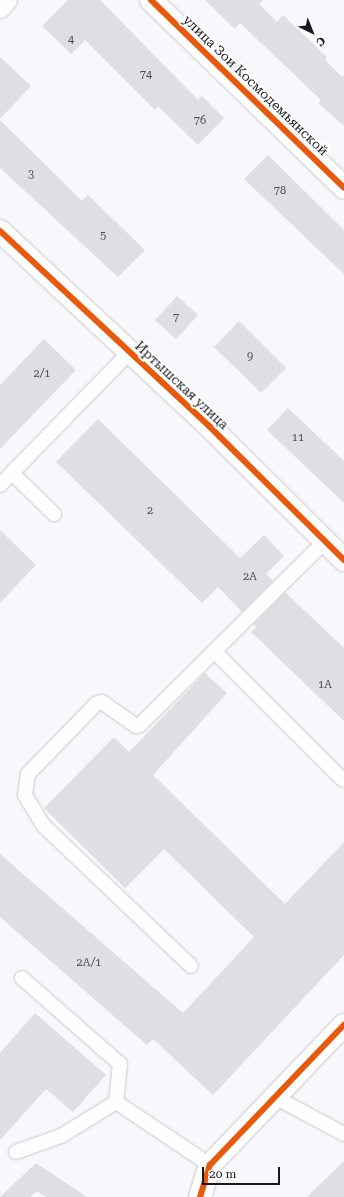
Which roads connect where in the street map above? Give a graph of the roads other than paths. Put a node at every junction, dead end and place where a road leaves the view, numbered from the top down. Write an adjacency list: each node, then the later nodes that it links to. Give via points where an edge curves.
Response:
1 (6, 0): 3 (street)
2 (151, 0): 4 (street, улица Зои Космодемьянской)
3 (0, 7)
4 (344, 188)
5 (0, 231): 6 (street, Иртышская улица)
6 (129, 353): 7 (lane); 10 (street, Иртышская улица, via 210,427)
7 (12, 473): 8 (lane); 9 (lane)
8 (0, 485)
9 (54, 514)
10 (325, 541): 11 (street, Иртышская улица); 12 (lane)
11 (344, 560)
12 (214, 651): 13 (lane); 14 (lane, via 140,725 136,726 102,702 96,704 28,774 25,795 43,825)
13 (343, 780)
14 (191, 966)
15 (22, 978): 18 (lane, via 120,1064)
16 (344, 1025): 17 (street)
17 (275, 1097): 19 (lane); 21 (street)
18 (116, 1102): 20 (lane, via 60,1136); 21 (lane)
19 (344, 1134)
20 (16, 1152)
21 (210, 1164): 22 (street)
22 (200, 1197)

